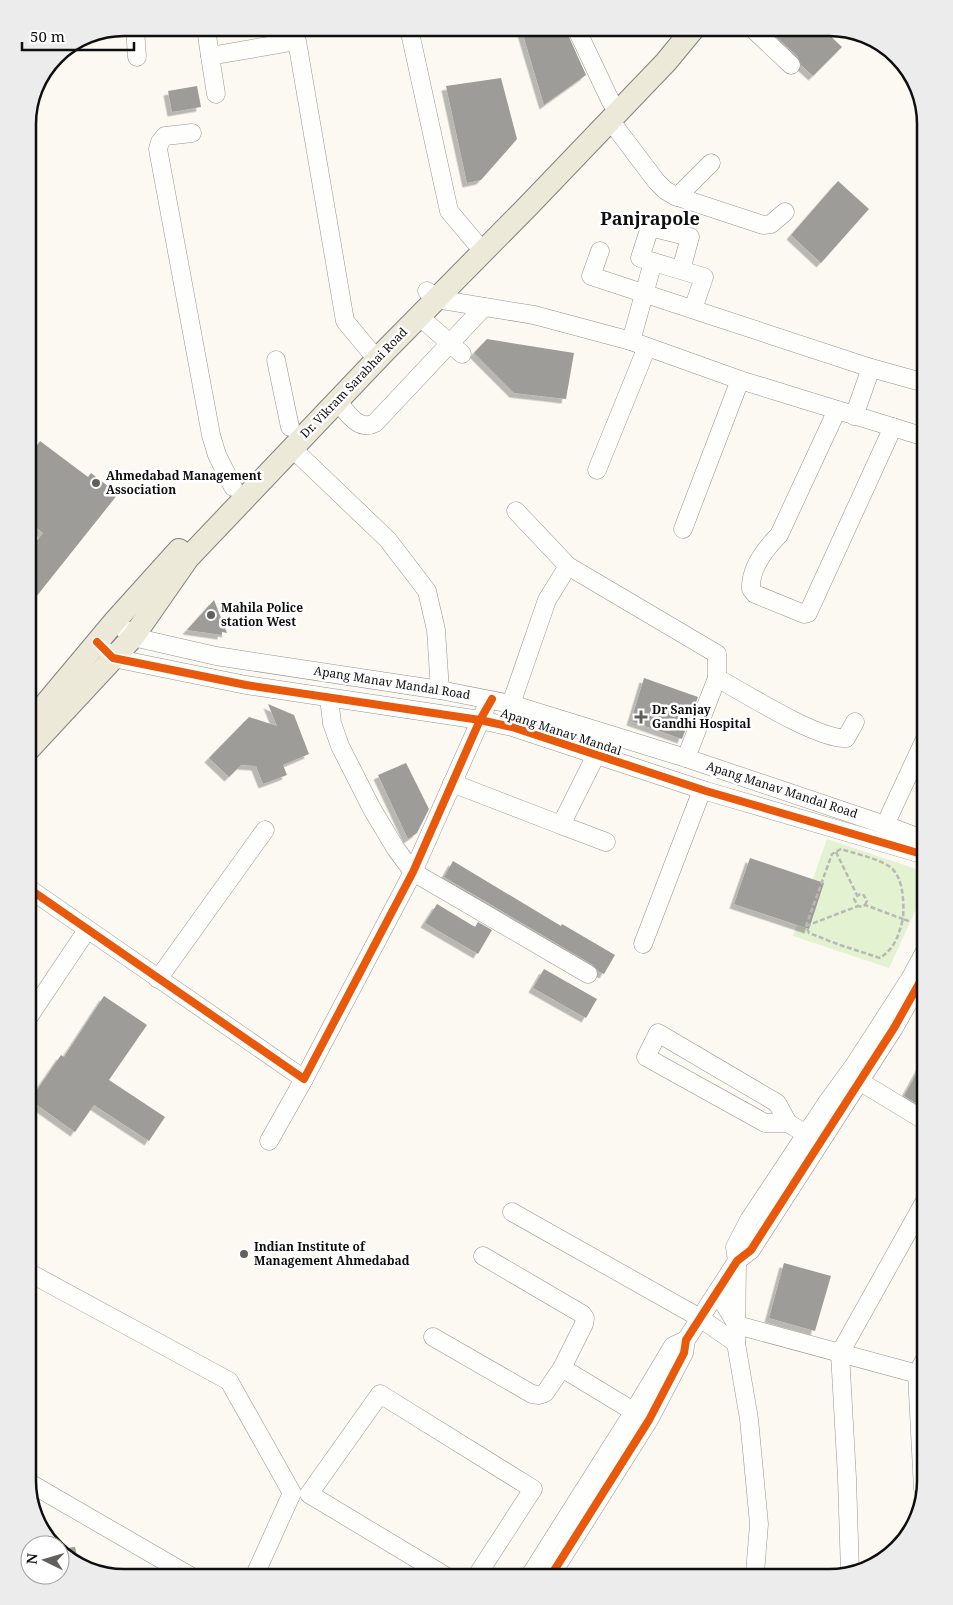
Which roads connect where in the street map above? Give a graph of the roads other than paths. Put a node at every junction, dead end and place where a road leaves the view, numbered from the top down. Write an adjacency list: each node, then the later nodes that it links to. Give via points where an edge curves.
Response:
1 (136, 36): 9 (street)
2 (207, 36): 8 (street)
3 (412, 36): 17 (street, via 449,211)
4 (579, 36): 12 (street)
5 (671, 36): 12 (main road, Dr. Vikram Sarabhai Road)
6 (687, 36): 12 (main road, Dr. Vikram Sarabhai Road, via 666,62)
7 (760, 36): 10 (street)
8 (210, 56): 11 (street); 28 (street, via 297,41 344,322)
9 (137, 57)
10 (791, 66)
11 (216, 94)
12 (611, 111): 15 (street, via 656,181 664,190); 17 (main road, Dr. Vikram Sarabhai Road); 22 (main road, Dr. Vikram Sarabhai Road)
13 (192, 133): 40 (street, via 165,136 158,149 211,435 217,455)
14 (712, 163): 15 (street)
15 (677, 196): 16 (street, via 763,225 771,224)
16 (784, 212)
17 (475, 242): 22 (main road, Dr. Vikram Sarabhai Road)
18 (600, 251): 21 (street, via 591,276)
19 (653, 262): 20 (street); 20 (street, via 640,258 650,227 690,237); 21 (street)
20 (681, 270): 24 (street, via 704,277)
21 (645, 293): 24 (street); 26 (street)
22 (431, 295): 23 (street); 25 (main road, Dr. Vikram Sarabhai Road); 28 (main road, Dr. Vikram Sarabhai Road)
23 (484, 307): 26 (street, via 534,315); 27 (street)
24 (693, 309): 30 (street)
25 (419, 316): 27 (street); 33 (main road, Dr. Vikram Sarabhai Road)
26 (639, 344): 31 (street); 39 (street)
27 (456, 349): 33 (street, via 370,426 357,423)
28 (369, 350): 38 (main road, Dr. Vikram Sarabhai Road)
29 (276, 360): 38 (street)
30 (871, 368): 32 (street); 35 (street)
31 (740, 380): 34 (street); 42 (street)
32 (917, 381)
33 (336, 401): 38 (main road, Dr. Vikram Sarabhai Road)
34 (837, 410): 35 (street); 36 (street, via 779,536 766,548 751,580 755,594 804,614 808,613)
35 (854, 416): 36 (street)
36 (893, 427): 37 (street)
37 (917, 434)
38 (291, 438): 40 (main road, Dr. Vikram Sarabhai Road); 45 (main road, Dr. Vikram Sarabhai Road, via 188,558); 48 (street, via 388,540 427,590 436,630)
39 (597, 470)
40 (234, 487): 44 (main road, Dr. Vikram Sarabhai Road)
41 (516, 512): 43 (street)
42 (683, 529)
43 (568, 566): 47 (street, via 717,654); 51 (street, via 547,600)
44 (115, 621): 45 (street); 46 (main road, Dr. Vikram Sarabhai Road)
45 (132, 637): 46 (main road, Dr. Vikram Sarabhai Road); 48 (street, Apang Manav Mandal Road, via 216,656)
46 (105, 650): 49 (street, Apang Manav Mandal, via 246,685); 52 (main road, Dr. Vikram Sarabhai Road); 55 (main road, Dr. Vikram Sarabhai Road)
47 (717, 678): 54 (street, via 801,725 838,739 846,738); 57 (street)
48 (440, 690): 50 (street, Apang Manav Mandal Road)
49 (328, 698): 53 (street, Apang Manav Mandal); 68 (street, via 340,746 372,809)
50 (492, 699): 51 (street, Apang Manav Mandal Road); 53 (street)
51 (511, 704): 57 (street, Apang Manav Mandal Road)
52 (36, 717)
53 (480, 720): 56 (street, Apang Manav Mandal, via 512,727); 60 (street)
54 (855, 722)
55 (36, 740)
56 (596, 755): 61 (street, Apang Manav Mandal); 62 (street)
57 (686, 758): 59 (street, Apang Manav Mandal Road)
58 (917, 758): 63 (street)
59 (714, 768): 61 (street); 63 (street, Apang Manav Mandal Road)
60 (452, 783): 62 (street); 68 (street)
61 (704, 791): 67 (street, Apang Manav Mandal); 71 (street)
62 (561, 824): 66 (street)
63 (886, 824): 65 (street, Apang Manav Mandal Road)
64 (265, 830): 74 (street)
65 (917, 836)
66 (606, 842)
67 (917, 852)
68 (413, 872): 73 (street); 77 (street)
69 (36, 894): 70 (street)
70 (87, 930): 74 (street); 76 (street)
71 (643, 944)
72 (917, 966): 78 (street)
73 (588, 974)
74 (158, 979): 77 (street)
75 (917, 988): 78 (street, via 894,1028)
76 (36, 1006)
77 (304, 1078): 82 (street)
78 (854, 1078): 79 (street); 81 (street); 86 (street, via 751,1250)
79 (917, 1116)
80 (788, 1123): 80 (street, via 777,1103 658,1033 646,1057 764,1123); 81 (street)
81 (806, 1134): 86 (street, via 749,1220 735,1247)
82 (269, 1141)
83 (512, 1212): 89 (street)
84 (917, 1217): 92 (street)
85 (483, 1256): 93 (street, via 585,1318)
86 (737, 1261): 88 (street); 90 (street)
87 (36, 1276): 97 (street, via 229,1381)
88 (717, 1292): 89 (street); 90 (street)
89 (700, 1318): 90 (street); 95 (street, via 686,1340 673,1346)
90 (737, 1334): 92 (street); 105 (street, via 759,1524)
91 (433, 1338): 93 (street, via 532,1394 545,1393)
92 (840, 1353): 94 (street); 98 (street)
93 (562, 1368): 95 (street)
94 (917, 1369)
95 (641, 1416): 103 (street); 104 (street)
96 (37, 1487): 99 (street)
97 (300, 1494): 100 (street); 101 (street); 102 (street, via 380,1394 533,1489)
98 (850, 1566)
99 (178, 1569)
100 (258, 1569)
101 (433, 1569)
102 (481, 1569)
103 (535, 1569)
104 (555, 1569)
105 (755, 1569)

